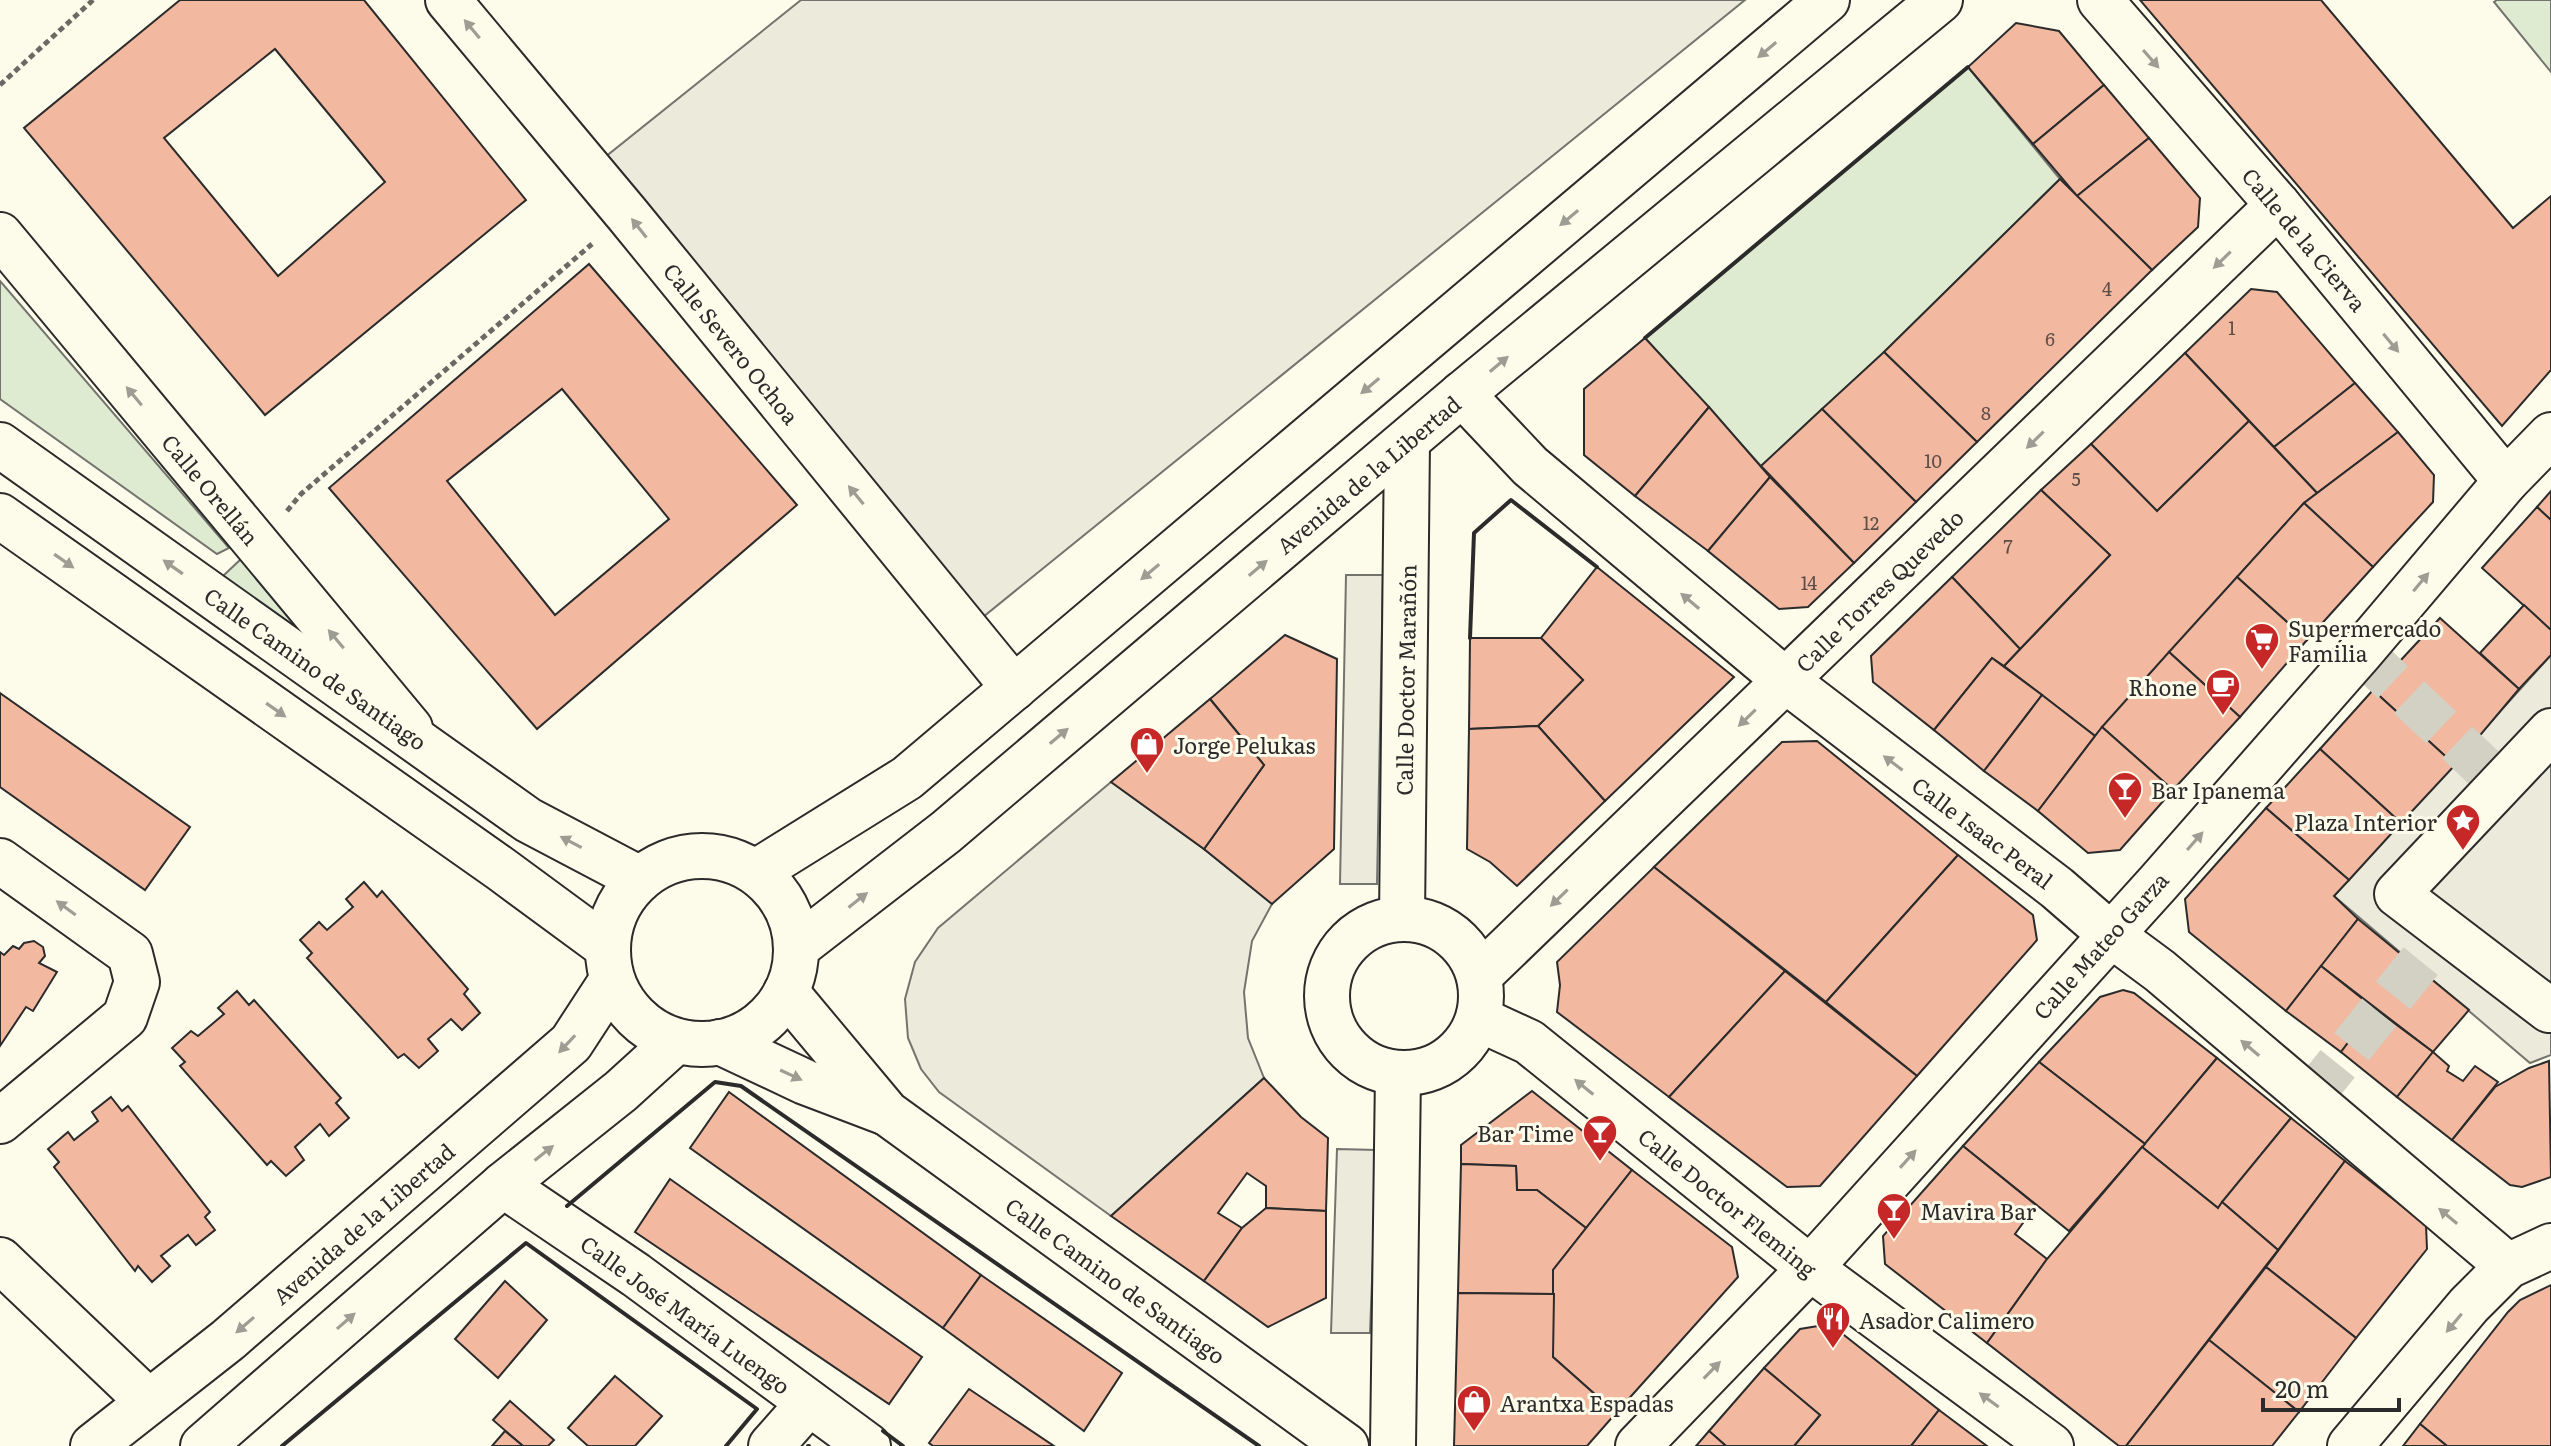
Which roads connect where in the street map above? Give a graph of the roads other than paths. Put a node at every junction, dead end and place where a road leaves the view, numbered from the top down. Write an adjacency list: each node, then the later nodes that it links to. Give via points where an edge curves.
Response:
1 (448, 0): 14 (street, Calle Severo Ochoa, one-way to 1)
2 (1827, 0): 14 (street, one-way to 14)
3 (1940, 0): 7 (street, Avenida de la Libertad, one-way to 3)
4 (2100, 0): 5 (street, Calle de la Cierva, one-way to 5)
5 (2278, 205): 11 (street, Calle de la Cierva, one-way to 11); 13 (street, Calle Torres Quevedo, one-way to 13)
6 (0, 235): 16 (street, Calle Orellán, one-way to 6)
7 (1462, 394): 9 (street, Avenida de la Libertad); 13 (street, Calle Isaac Peral, one-way to 7, via 1530,466)
8 (2551, 435): 11 (street, Calle Mateo Garza)
9 (1407, 442): 20 (street, Calle Doctor Marañón); 22 (street, Avenida de la Libertad, one-way to 9, via 946,832)
10 (0, 445): 16 (street, Calle Camino de Santiago, one-way to 10)
11 (2506, 481): 21 (street, Calle Mateo Garza, one-way to 11)
12 (0, 516): 23 (street, one-way to 23, via 501,869)
13 (1785, 680): 21 (street, Calle Isaac Peral, one-way to 13); 24 (street, Calle Torres Quevedo, one-way to 24)
14 (1014, 688): 18 (street, via 907,778)
15 (2551, 731): 26 (street, via 2397,894)
16 (422, 742): 19 (street, Calle Camino de Santiago, one-way to 16, via 528,820)
17 (0, 861): 32 (street, one-way to 17, via 125,1017 137,982 130,954)
18 (756, 872): 19 (street, via 734,861 698,856 678,859); 22 (street, via 782,900)
19 (640, 879): 23 (street, via 610,926)
20 (1402, 919): 24 (street, via 1442,928 1471,956); 30 (street, via 1379,922 1358,933 1341,950 1326,994 1329,1017 1354,1056)
21 (2110, 934): 36 (street, Calle Isaac Peral, one-way to 21); 37 (street, Calle Mateo Garza, one-way to 21)
22 (796, 948): 25 (street)
23 (610, 964): 28 (street, via 633,1014); 38 (street, Avenida de la Libertad, one-way to 38, via 571,1043 228,1340)
24 (1480, 975): 27 (street)
25 (786, 992): 29 (street, via 769,1017); 31 (street, Calle Camino de Santiago)
26 (2551, 1009)
27 (1479, 1019): 30 (street, via 1467,1042 1448,1060 1424,1071); 37 (street, Calle Doctor Fleming, one-way to 27, via 1529,1042)
28 (676, 1041): 29 (street); 33 (street, one-way to 28)
29 (720, 1042): 31 (street, Calle Camino de Santiago, one-way to 31)
30 (1398, 1074): 45 (street)
31 (887, 1113): 41 (street, Calle Camino de Santiago)
32 (0, 1121)
33 (503, 1185): 39 (street, Calle José María Luengo); 40 (street, one-way to 33)
34 (2551, 1246): 36 (street)
35 (0, 1260): 38 (street)
36 (2508, 1266): 48 (street, one-way to 48)
37 (1810, 1268): 46 (street, Calle Mateo Garza, one-way to 37); 47 (street, Calle Doctor Fleming, one-way to 37)
38 (148, 1401): 42 (street, Avenida de la Libertad)
39 (809, 1403): 43 (street); 44 (street, Calle José María Luengo)
40 (212, 1443)
41 (1340, 1444)
42 (93, 1446)
43 (771, 1446)
44 (868, 1446)
45 (1393, 1446)
46 (1638, 1446)
47 (2051, 1446)
48 (2350, 1446)

